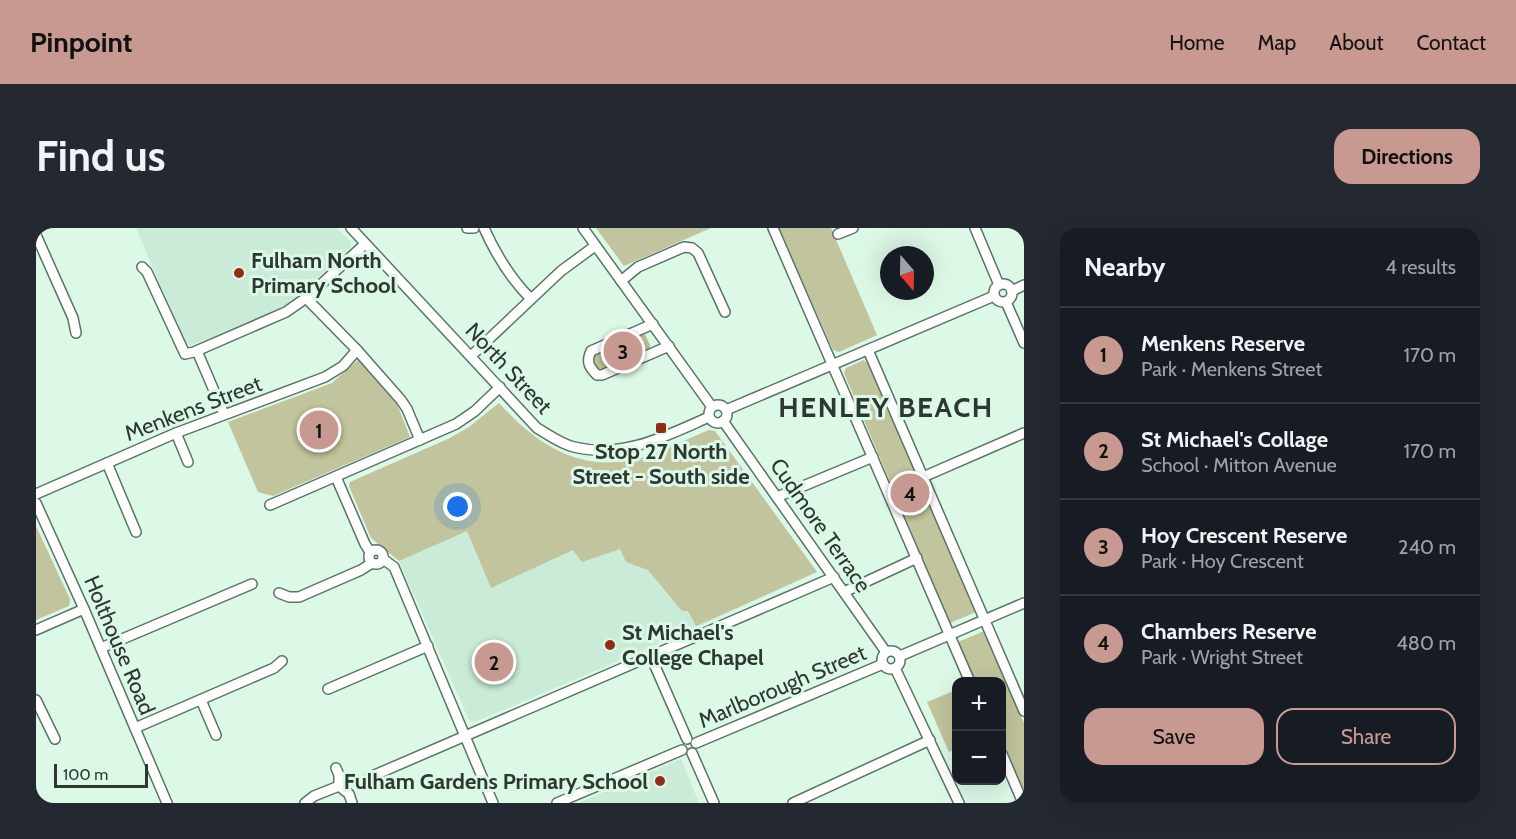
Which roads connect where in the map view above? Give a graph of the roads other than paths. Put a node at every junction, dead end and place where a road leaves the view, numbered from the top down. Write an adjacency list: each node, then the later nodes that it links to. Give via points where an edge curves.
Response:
1 (351, 228): 11 (street, North Street)
2 (467, 228): 3 (street)
3 (474, 228)
4 (484, 228): 20 (street, via 507,271)
5 (583, 228): 12 (street)
6 (773, 228): 31 (street)
7 (853, 228): 9 (street)
8 (975, 228): 15 (street)
9 (838, 234)
10 (36, 235): 24 (street)
11 (365, 244): 19 (street); 30 (street, North Street)
12 (595, 246): 14 (street); 20 (street)
13 (142, 267): 29 (street, via 185,354)
14 (621, 281): 22 (street, via 638,267 684,247 692,248 698,253); 23 (street)
15 (999, 285): 17 (street, via 1005,284); 18 (street)
16 (1024, 285): 17 (street)
17 (1012, 291): 21 (street)
18 (994, 296): 21 (street); 28 (street)
19 (306, 298): 27 (street); 29 (street, via 286,312)
20 (531, 299): 30 (street)
21 (1006, 302): 25 (street)
22 (725, 312)
23 (653, 324): 26 (street); 26 (street, via 591,351 588,364 597,375 602,375)
24 (76, 333)
25 (1024, 343)
26 (669, 346): 33 (street)
27 (357, 350): 35 (street, Menkens Street, via 343,366 325,377); 40 (street, via 407,409)
28 (868, 350): 31 (street); 45 (street)
29 (197, 351): 35 (street)
30 (471, 356): 32 (street, North Street)
31 (833, 365): 34 (street); 41 (street)
32 (500, 387): 36 (street, North Street, via 537,428 572,447 584,449 608,451 641,445); 40 (street, via 466,418)
33 (712, 407): 34 (street, via 720,405); 36 (street)
34 (726, 410): 37 (street)
35 (224, 414): 38 (street, Menkens Street)
36 (709, 417): 37 (street, via 715,423)
37 (723, 421): 47 (street, Cudmore Terrace)
38 (176, 433): 42 (street); 43 (street, Menkens Street)
39 (1024, 433): 45 (street)
40 (420, 441): 44 (street)
41 (873, 456): 47 (street); 52 (street)
42 (188, 462)
43 (107, 463): 46 (street, Menkens Street); 50 (street)
44 (336, 477): 49 (street); 51 (street)
45 (923, 477): 61 (street)
46 (36, 494)
47 (777, 497): 55 (street, Cudmore Terrace)
48 (36, 503): 60 (street, Holthouse Road)
49 (270, 505)
50 (136, 532)
51 (370, 552): 53 (street, via 380,551); 54 (street)
52 (917, 558): 57 (street); 63 (street)
53 (383, 559): 54 (street); 64 (street, via 394,567)
54 (372, 563): 58 (street, via 299,597)
55 (834, 577): 57 (street, Cudmore Terrace); 68 (street)
56 (252, 584): 65 (street)
57 (844, 592): 66 (street, Cudmore Terrace)
58 (279, 593)
59 (1024, 603): 61 (street, Marlborough Street)
60 (84, 609): 62 (street); 65 (street, Holthouse Road)
61 (985, 620): 63 (street, Marlborough Street); 76 (street)
62 (36, 630)
63 (950, 634): 67 (street, Marlborough Street); 72 (street)
64 (428, 646): 73 (street); 79 (street)
65 (100, 648): 77 (street, Holthouse Road)
66 (886, 652): 67 (street, via 895,651); 70 (street)
67 (900, 656): 71 (street)
68 (651, 657): 79 (street); 81 (street)
69 (282, 661): 75 (street)
70 (883, 664): 71 (street); 83 (street, Marlborough Street)
71 (896, 668): 82 (street)
72 (968, 677)
73 (328, 689)
74 (36, 700): 80 (street)
75 (201, 700): 77 (street); 78 (street)
76 (1024, 711)
77 (135, 728): 91 (street, Holthouse Road)
78 (216, 735)
79 (466, 736): 88 (street); 94 (street)
80 (55, 739)
81 (687, 739): 83 (street); 84 (street)
82 (930, 740): 90 (street); 98 (street)
83 (696, 743): 85 (street)
84 (682, 750): 85 (street); 95 (street, Marlborough Street)
85 (692, 753): 96 (street)
86 (1006, 763): 99 (street)
87 (336, 768): 89 (street)
88 (370, 777)
89 (339, 786): 92 (street); 93 (street, via 349,794)
90 (804, 801): 97 (street)
91 (167, 803)
92 (305, 803)
93 (352, 803)
94 (493, 803)
95 (557, 803)
96 (714, 803)
97 (793, 803)
98 (959, 803)
99 (1023, 803)

